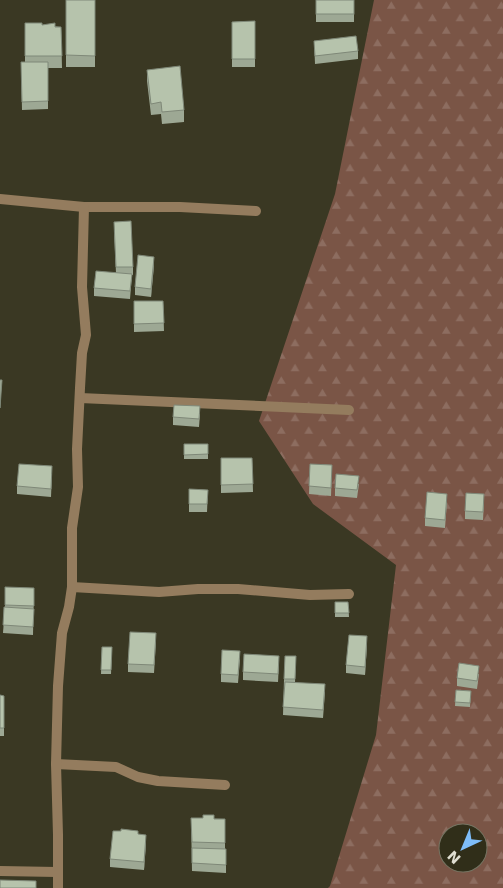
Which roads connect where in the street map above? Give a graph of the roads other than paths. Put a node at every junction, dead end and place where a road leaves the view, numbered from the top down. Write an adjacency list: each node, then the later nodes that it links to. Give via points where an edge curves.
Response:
1 (0, 199): 2 (street)
2 (84, 207): 3 (street); 4 (street, via 82,287 86,336)
3 (256, 211)
4 (80, 398): 5 (street); 6 (street)
5 (349, 410)
6 (72, 587): 7 (street, via 159,592 218,589); 8 (street, via 62,633)
7 (349, 594)
8 (56, 764): 9 (street, via 116,767 158,782); 11 (street)
9 (225, 785)
10 (0, 871): 11 (street)
11 (58, 872): 12 (street)
12 (58, 888)

